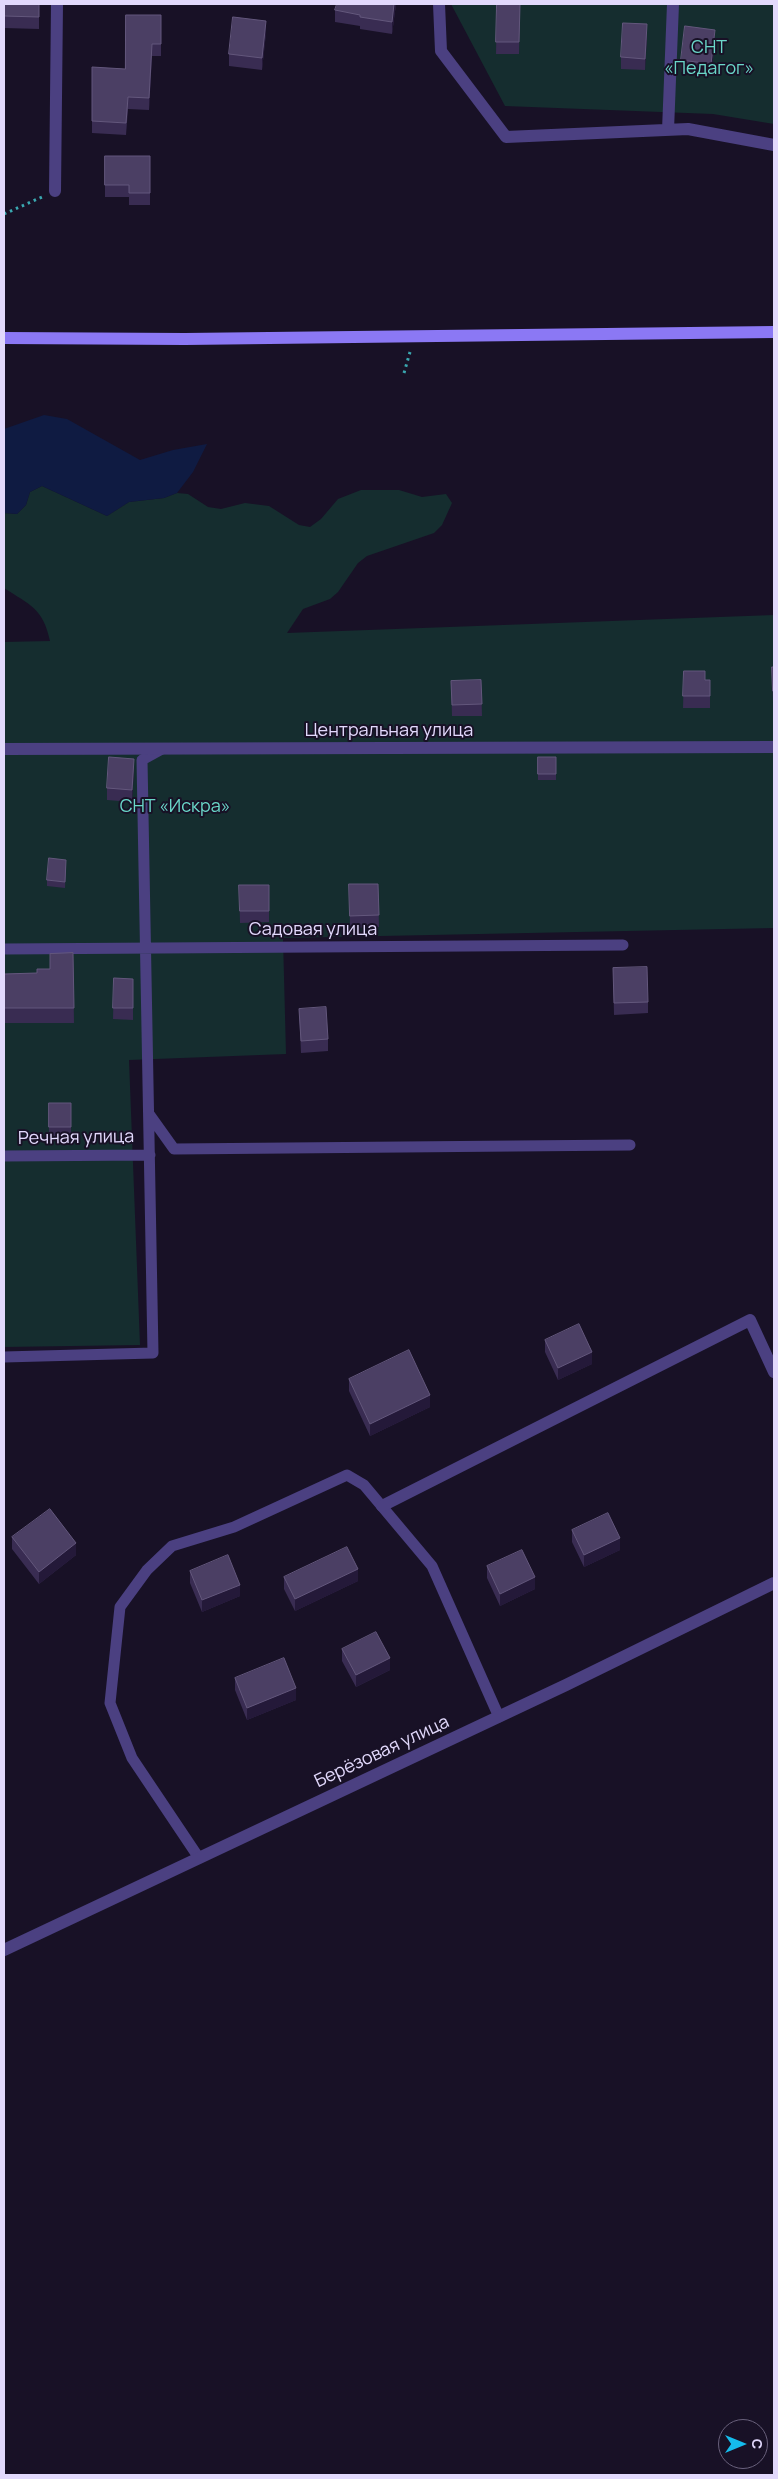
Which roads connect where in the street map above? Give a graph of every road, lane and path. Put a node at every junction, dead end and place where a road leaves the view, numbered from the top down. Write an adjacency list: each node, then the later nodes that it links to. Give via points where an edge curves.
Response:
1 (57, 4): 6 (street)
2 (439, 4): 4 (street, via 441,51 506,137)
3 (673, 4): 4 (street)
4 (668, 130): 5 (street, via 688,130)
5 (774, 145)
6 (55, 191): 7 (path)
7 (4, 214)
8 (774, 332): 9 (main road)
9 (414, 337): 10 (main road); 11 (path)
10 (4, 338)
11 (404, 373)
12 (774, 747): 14 (street, Центральная улица)
13 (4, 749): 14 (street, Центральная улица)
14 (162, 749): 16 (lane, via 142,760)
15 (623, 945): 16 (lane, Садовая улица)
16 (146, 948): 17 (lane, Садовая улица); 18 (lane)
17 (4, 949)
18 (149, 1114): 19 (lane, via 174,1149); 20 (lane)
19 (630, 1145)
20 (150, 1154): 21 (lane, Речная улица); 22 (lane, via 153,1353)
21 (4, 1156)
22 (4, 1357)
23 (774, 1372): 24 (street, via 750,1320)
24 (382, 1506): 26 (lane, via 432,1566); 27 (lane, via 364,1485 347,1475 234,1527 172,1546 147,1570 120,1607 110,1703 132,1758)
25 (774, 1583): 26 (street, Берёзовая улица)
26 (499, 1717): 27 (street, Берёзовая улица)
27 (199, 1858): 28 (street, Берёзовая улица)
28 (4, 1950)

